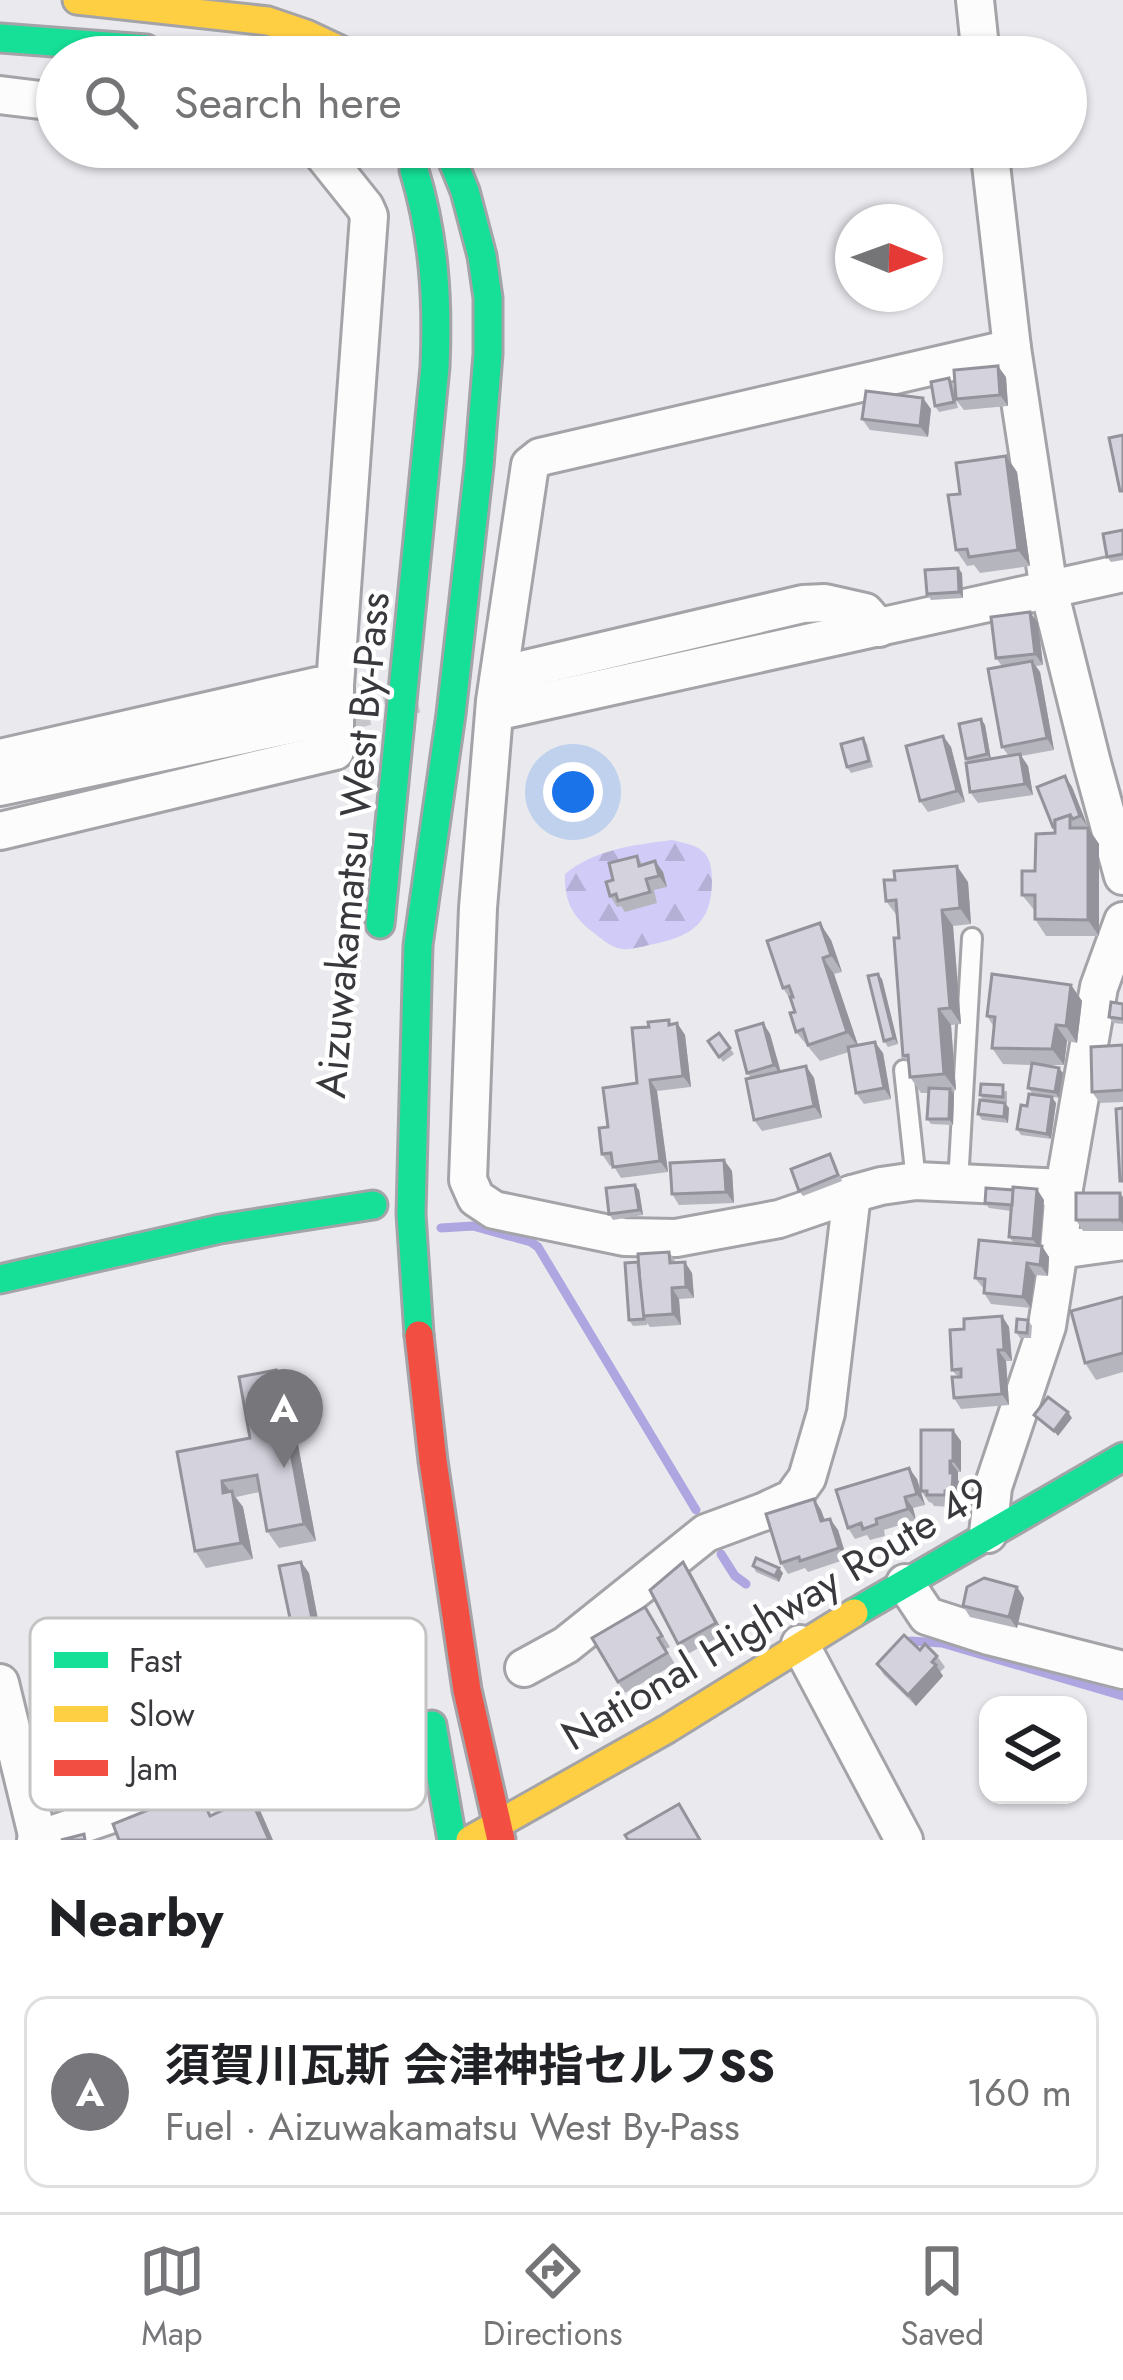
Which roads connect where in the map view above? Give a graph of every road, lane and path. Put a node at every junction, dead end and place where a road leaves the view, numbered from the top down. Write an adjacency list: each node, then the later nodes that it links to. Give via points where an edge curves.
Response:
1 (77, 0): 3 (main road, via 268,21)
2 (975, 0): 4 (street)
3 (310, 36)
4 (978, 36)
5 (0, 38): 6 (main road)
6 (36, 41)
7 (0, 95): 8 (street)
8 (36, 99)
9 (334, 168): 18 (street, via 369,216)
10 (411, 168): 27 (main road, Aizuwakamatsu West By-Pass, via 435,245 436,341)
11 (455, 168): 46 (main road, Aizuwakamatsu West By-Pass, via 486,274 487,380 418,945 410,1214 433,1461 467,1690)
12 (991, 168): 13 (street)
13 (1012, 349): 15 (street); 19 (street, via 540,457 530,465)
14 (1123, 574): 15 (street)
15 (1049, 590): 16 (street); 21 (street)
16 (879, 628): 17 (street, via 865,612 803,604); 19 (street)
17 (513, 672)
18 (333, 700): 20 (street, via 317,686); 22 (street); 23 (street, via 334,751)
19 (495, 712): 32 (street, via 478,908 468,1180 476,1198 494,1210 624,1238 676,1238 779,1219)
20 (0, 758)
21 (1107, 760): 24 (street)
22 (0, 787)
23 (0, 831)
24 (1123, 876)
25 (1123, 921): 31 (street, via 1099,987)
26 (972, 938): 30 (lane)
27 (379, 939)
28 (904, 1070): 29 (lane)
29 (916, 1181): 30 (street); 32 (street)
30 (958, 1183): 31 (street)
31 (1064, 1188): 35 (street)
32 (852, 1194): 41 (street, via 826,1413 800,1489 706,1533 566,1645)
33 (373, 1203): 36 (main road)
34 (1123, 1241): 35 (street)
35 (1059, 1250): 38 (street, via 1047,1325 993,1487)
36 (0, 1279)
37 (1123, 1457): 38 (main road, National Highway Route 49)
38 (988, 1534): 39 (main road, National Highway Route 49)
39 (905, 1583): 40 (main road, National Highway Route 49); 42 (street, via 927,1616)
40 (800, 1644): 46 (main road, National Highway Route 49); 50 (street)
41 (524, 1668)
42 (1123, 1670)
43 (0, 1683): 47 (street)
44 (427, 1699): 48 (main road)
45 (124, 1810): 47 (street)
46 (499, 1832): 49 (main road, National Highway Route 49)
47 (37, 1840)
48 (452, 1840)
49 (470, 1840)
50 (904, 1840)

